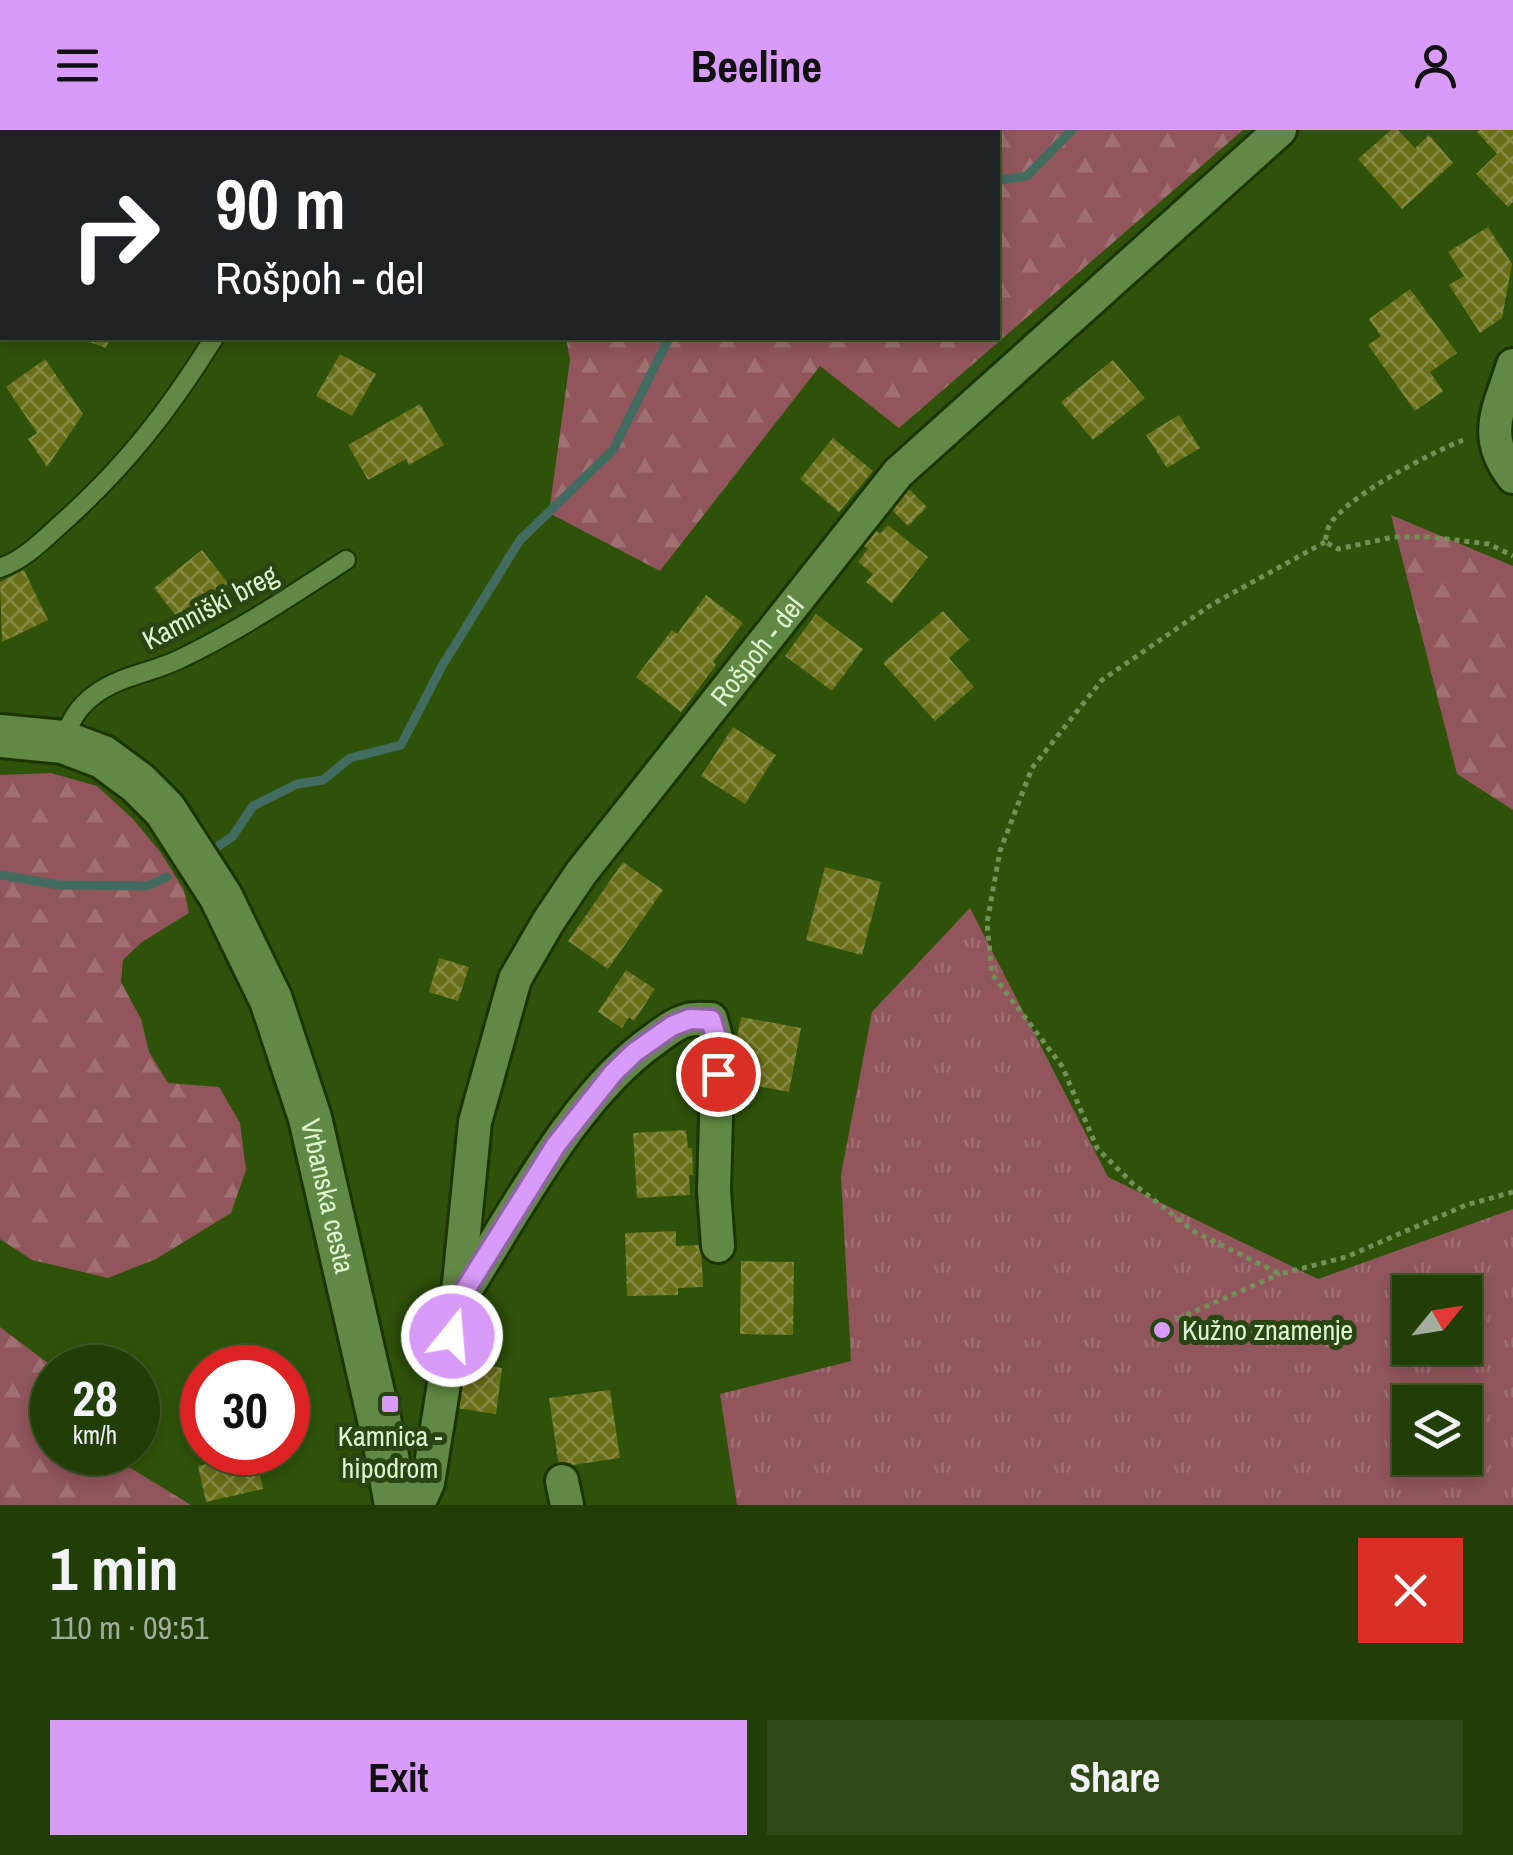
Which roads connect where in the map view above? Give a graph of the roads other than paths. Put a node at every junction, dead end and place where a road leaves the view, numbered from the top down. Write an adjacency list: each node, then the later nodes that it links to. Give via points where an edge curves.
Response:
1 (1280, 130): 10 (street, Rošpoh - del, via 898,473 580,873 510,997 475,1122)
2 (213, 340): 6 (lane, via 150,432 92,496 19,561)
3 (1513, 365): 4 (street, via 1494,428 1495,448)
4 (1513, 477)
5 (346, 560): 8 (lane, Kamniški breg, via 242,628 97,693 72,716)
6 (0, 568)
7 (0, 736): 8 (street)
8 (63, 742): 11 (street, Vrbanska cesta, via 103,757 165,810 221,897 272,1000 310,1118)
9 (718, 1246): 10 (street, Rošpoh - del, via 718,1044 711,1020 690,1019 614,1072 556,1145)
10 (457, 1303): 12 (street, Rošpoh - del, via 428,1483)
11 (396, 1505)
12 (418, 1505)

